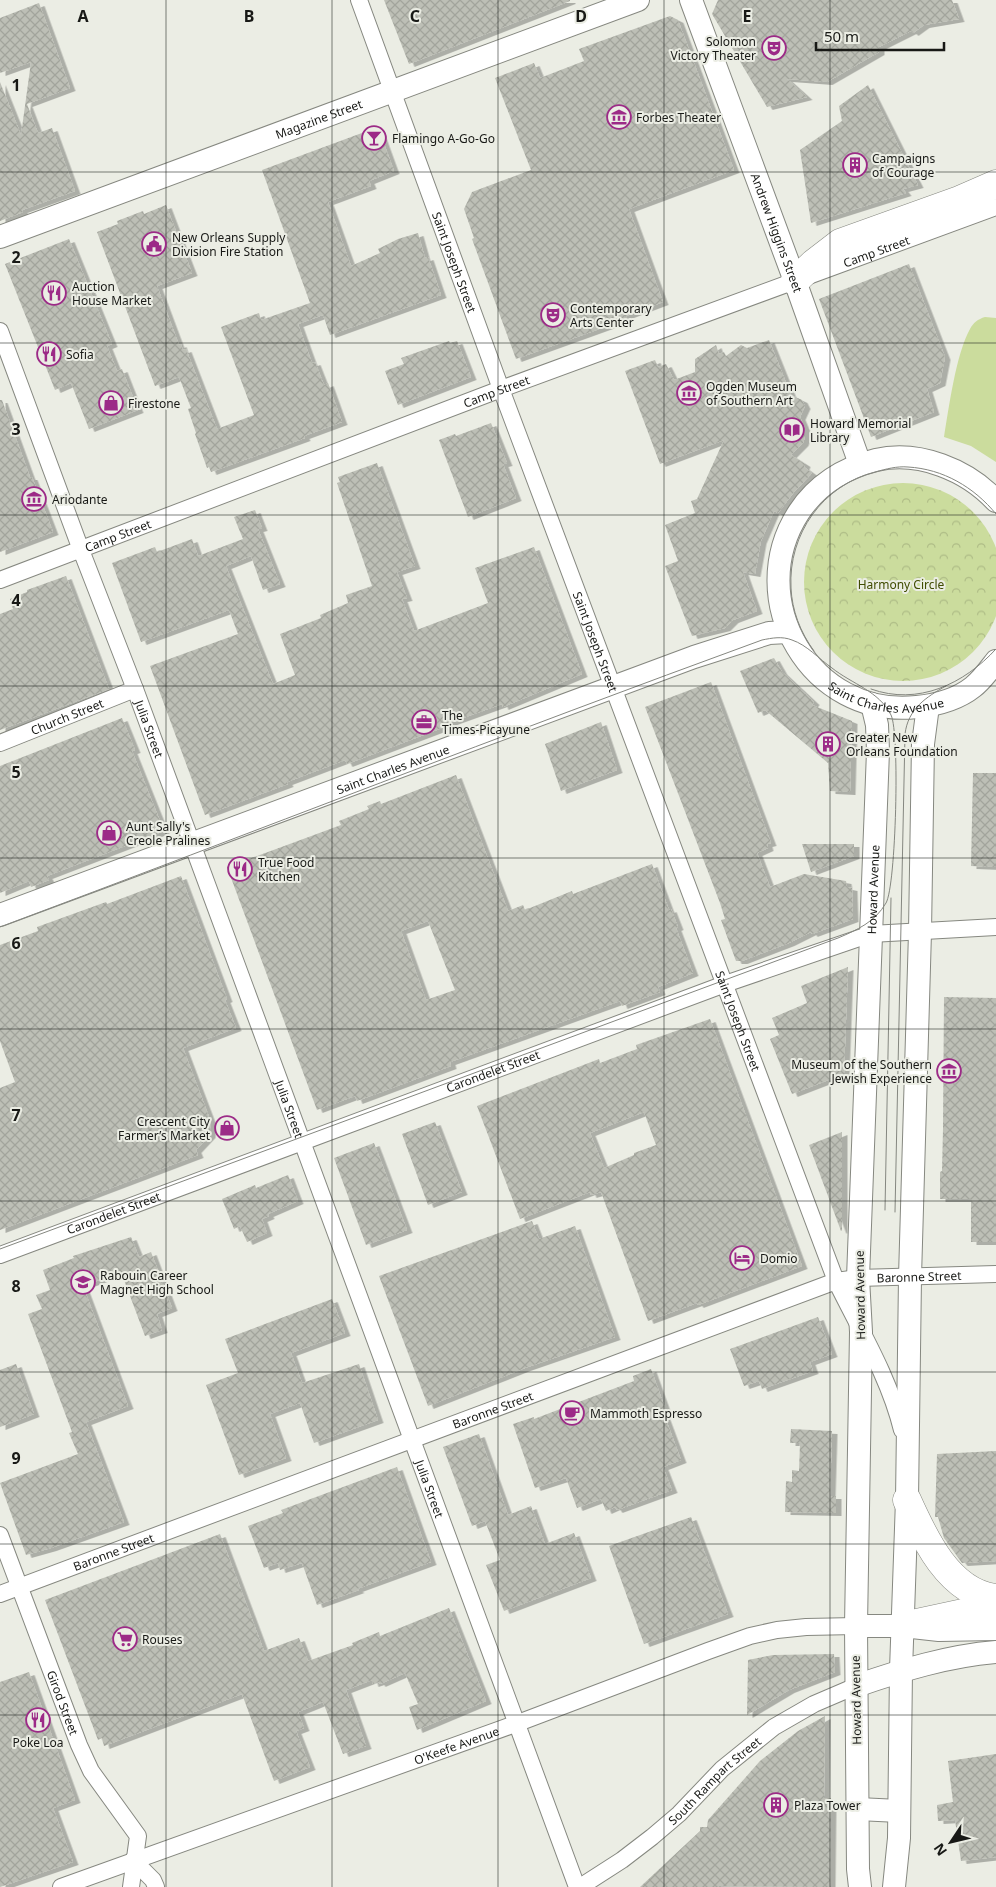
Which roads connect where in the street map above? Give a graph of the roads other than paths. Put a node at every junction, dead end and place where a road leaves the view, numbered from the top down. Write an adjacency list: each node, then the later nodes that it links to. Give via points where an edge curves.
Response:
1 (359, 0): 4 (street, Saint Joseph Street)
2 (638, 0): 4 (main road, Magazine Street)
3 (691, 0): 8 (main road, Andrew Higgins Street)
4 (393, 93): 7 (main road, Magazine Street); 10 (street, Saint Joseph Street)
5 (996, 184): 8 (highway, via 840,243)
6 (996, 208): 8 (street, Camp Street)
7 (0, 237)
8 (795, 281): 10 (street, Camp Street); 11 (main road, Andrew Higgins Street)
9 (0, 331): 13 (street, Julia Street)
10 (501, 389): 13 (street, Camp Street); 17 (street, Saint Joseph Street)
11 (860, 464): 12 (main road, Saint Charles Avenue, via 888,458 934,463 970,479); 15 (main road, Saint Charles Avenue, via 821,487 793,522 780,558 778,588)
12 (996, 501)
13 (81, 550): 14 (street, Camp Street); 18 (street, Julia Street)
14 (0, 580)
15 (788, 632): 17 (main road, Saint Charles Avenue, via 763,635); 19 (main road, Saint Charles Avenue, via 803,657 822,678 845,694)
16 (996, 662): 20 (main road, Saint Charles Avenue, via 973,687 952,699)
17 (613, 687): 22 (main road, Saint Charles Avenue); 27 (street, Saint Joseph Street)
18 (135, 689): 21 (street, Church Street); 22 (street, Julia Street)
19 (872, 704): 20 (main road, Saint Charles Avenue, via 908,708); 26 (main road, Howard Avenue, via 878,751)
20 (928, 706): 25 (main road, via 923,744)
21 (0, 743)
22 (192, 844): 23 (main road, Saint Charles Avenue); 28 (street, Julia Street)
23 (0, 915)
24 (996, 927): 25 (street, Carondelet Street)
25 (920, 932): 26 (street, Carondelet Street); 31 (main road)
26 (871, 934): 27 (street, Carondelet Street); 32 (main road, Howard Avenue)
27 (725, 984): 28 (street, Carondelet Street); 33 (street, Saint Joseph Street)
28 (302, 1143): 29 (street, Carondelet Street); 35 (street, Julia Street)
29 (0, 1255)
30 (996, 1274): 31 (street, Baronne Street)
31 (910, 1277): 32 (street, Baronne Street); 36 (main road)
32 (858, 1278): 33 (street, Baronne Street); 34 (main road, Howard Avenue)
33 (836, 1281): 34 (street, Saint Joseph Street); 35 (street, Baronne Street)
34 (861, 1332): 36 (street, Saint Joseph Street, via 890,1391); 43 (main road, Howard Avenue)
35 (412, 1439): 39 (street, Baronne Street); 49 (street, Julia Street)
36 (907, 1449): 37 (main road)
37 (907, 1500): 41 (highway, via 923,1537 939,1561 963,1585); 44 (main road)
38 (0, 1535): 39 (street, Girod Street)
39 (19, 1587): 40 (street, Baronne Street); 52 (street, Girod Street, via 91,1771 138,1836)
40 (0, 1594)
41 (996, 1598)
42 (996, 1606): 44 (highway)
43 (856, 1626): 44 (main road); 48 (main road, Howard Avenue); 49 (street, O'Keefe Avenue, via 806,1627 750,1636)
44 (903, 1626): 45 (main road, via 939,1630); 47 (main road)
45 (996, 1628)
46 (996, 1652): 47 (main road, via 971,1654)
47 (901, 1670): 48 (main road); 51 (main road)
48 (856, 1686): 50 (main road, Howard Avenue); 56 (street, South Rampart Street, via 814,1704 774,1727 722,1768 679,1814 652,1837)
49 (518, 1723): 52 (street, O'Keefe Avenue); 56 (street, Julia Street)
50 (858, 1809): 51 (main road); 57 (main road, Howard Avenue)
51 (899, 1810): 58 (main road)
52 (134, 1860): 53 (street, O'Keefe Avenue); 54 (street, Girod Street); 55 (street)
53 (61, 1887)
54 (131, 1887)
55 (156, 1887)
56 (579, 1887)
57 (860, 1887)
58 (894, 1887)

